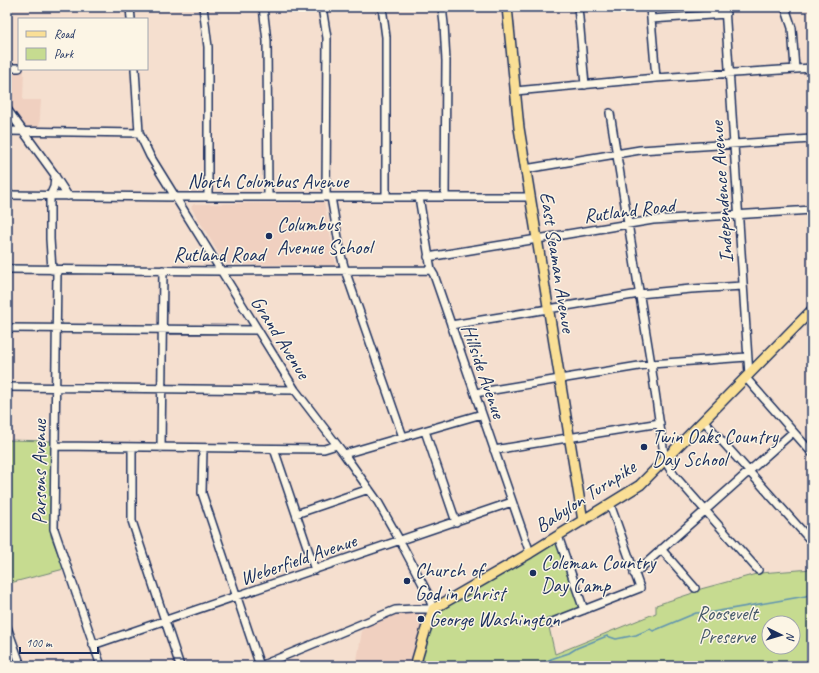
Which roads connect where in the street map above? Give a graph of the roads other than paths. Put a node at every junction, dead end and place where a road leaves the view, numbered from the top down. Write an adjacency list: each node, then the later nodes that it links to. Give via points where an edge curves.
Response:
1 (130, 7): 12 (street)
2 (203, 7): 37 (street, via 208,47)
3 (263, 7): 38 (street, via 268,41)
4 (322, 7): 39 (street, via 327,38)
5 (382, 7): 40 (street, via 386,37)
6 (442, 7): 42 (street, via 446,61)
7 (507, 7): 22 (main road, East Seaman Avenue)
8 (578, 7): 21 (street)
9 (650, 7): 13 (street)
10 (785, 7): 17 (street, via 792,28)
11 (726, 10): 13 (street); 19 (street, Independence Avenue)
12 (131, 18)
13 (651, 19): 20 (street)
14 (7, 68): 15 (street)
15 (18, 68)
16 (812, 68): 17 (street)
17 (795, 69): 19 (street)
18 (135, 70): 27 (street, Grand Avenue)
19 (730, 73): 20 (street); 29 (street, Independence Avenue)
20 (656, 78): 21 (street)
21 (586, 85): 22 (street)
22 (515, 91): 31 (main road, East Seaman Avenue)
23 (7, 109): 26 (street)
24 (610, 114): 30 (street)
25 (7, 131): 26 (street)
26 (24, 131): 27 (street); 32 (street)
27 (139, 133): 36 (street, Grand Avenue)
28 (812, 139): 29 (street)
29 (734, 144): 30 (street); 45 (street, Independence Avenue)
30 (616, 154): 31 (street); 46 (street)
31 (525, 169): 43 (main road, East Seaman Avenue)
32 (55, 175): 34 (street, Parsons Avenue); 35 (street)
33 (7, 195): 34 (street, North Columbus Avenue)
34 (50, 196): 35 (street, North Columbus Avenue); 50 (street, Parsons Avenue, via 50,239)
35 (68, 196): 36 (street, North Columbus Avenue)
36 (175, 197): 37 (street, North Columbus Avenue); 54 (street, Grand Avenue)
37 (208, 197): 38 (street, North Columbus Avenue)
38 (268, 197): 39 (street, North Columbus Avenue)
39 (329, 197): 40 (street, North Columbus Avenue); 52 (street)
40 (386, 197): 41 (street, North Columbus Avenue)
41 (419, 197): 42 (street, North Columbus Avenue); 48 (street, Hillside Avenue)
42 (445, 197): 43 (street, North Columbus Avenue)
43 (530, 197): 47 (main road, East Seaman Avenue)
44 (812, 210): 45 (street, Rutland Road)
45 (738, 215): 46 (street, Rutland Road); 55 (street, Independence Avenue)
46 (628, 224): 47 (street, Rutland Road); 56 (street)
47 (536, 239): 48 (street, Rutland Road); 57 (main road, East Seaman Avenue)
48 (428, 257): 53 (street, Hillside Avenue)
49 (7, 269): 50 (street, Rutland Road)
50 (54, 270): 51 (street, Rutland Road); 61 (street, Parsons Avenue)
51 (163, 270): 54 (street, Rutland Road); 62 (street)
52 (345, 270): 53 (street, Rutland Road); 54 (street, Rutland Road); 78 (street)
53 (430, 270): 59 (street, Hillside Avenue)
54 (221, 271): 63 (street, Grand Avenue)
55 (743, 286): 56 (street); 64 (street, Independence Avenue)
56 (639, 294): 57 (street); 65 (street)
57 (548, 309): 59 (street); 67 (main road, East Seaman Avenue)
58 (810, 315): 66 (main road, Babylon Turnpike)
59 (451, 325): 72 (street, Hillside Avenue)
60 (7, 328): 61 (street)
61 (56, 328): 62 (street); 69 (street, Parsons Avenue)
62 (162, 329): 63 (street); 70 (street)
63 (258, 330): 71 (street, Grand Avenue)
64 (748, 357): 65 (street); 66 (street, Independence Avenue)
65 (651, 364): 67 (street); 75 (street)
66 (747, 377): 74 (main road, Babylon Turnpike); 77 (street)
67 (559, 379): 72 (street); 79 (main road, East Seaman Avenue)
68 (7, 387): 69 (street)
69 (55, 387): 70 (street); 81 (street, Parsons Avenue)
70 (162, 388): 71 (street); 83 (street)
71 (295, 390): 80 (street, Grand Avenue)
72 (475, 393): 73 (street, Hillside Avenue)
73 (482, 414): 76 (street); 86 (street, Hillside Avenue)
74 (704, 421): 89 (main road, Babylon Turnpike); 90 (street)
75 (660, 423): 79 (street); 89 (street)
76 (425, 431): 78 (street); 97 (street)
77 (793, 432): 87 (street); 90 (street)
78 (403, 437): 88 (street)
79 (569, 438): 86 (street); 96 (main road, East Seaman Avenue)
80 (337, 445): 85 (street, via 324,449); 88 (street, Grand Avenue)
81 (55, 446): 82 (street); 113 (street, Parsons Avenue, via 54,530)
82 (132, 447): 83 (street); 110 (street, via 132,521)
83 (161, 448): 84 (street)
84 (203, 448): 85 (street); 107 (street, via 202,493)
85 (274, 449): 95 (street)
86 (494, 450): 92 (street, Hillside Avenue)
87 (812, 453)
88 (344, 454): 91 (street, Grand Avenue)
89 (665, 461): 93 (main road, Babylon Turnpike, via 640,485); 94 (street)
90 (749, 471): 94 (street); 100 (street)
91 (369, 489): 95 (street); 99 (street, Grand Avenue)
92 (512, 502): 97 (street, Weberfield Avenue); 102 (street, Hillside Avenue)
93 (610, 504): 96 (main road, Babylon Turnpike); 105 (street)
94 (704, 510): 101 (street); 104 (street)
95 (296, 514): 103 (street)
96 (582, 521): 98 (main road, Babylon Turnpike)
97 (456, 522): 99 (street, Weberfield Avenue)
98 (558, 536): 102 (main road, Babylon Turnpike); 109 (street)
99 (400, 541): 103 (street, Weberfield Avenue); 108 (street, Grand Avenue, via 428,594)
100 (812, 542)
101 (661, 549): 105 (street); 106 (street)
102 (530, 553): 108 (main road, Babylon Turnpike)
103 (315, 570): 107 (street, Weberfield Avenue)
104 (758, 570)
105 (634, 574): 109 (street, via 640,588)
106 (695, 588)
107 (237, 596): 110 (street, Weberfield Avenue); 117 (street)
108 (433, 609): 117 (street, via 395,610); 118 (main road)
109 (584, 610): 111 (street)
110 (165, 621): 113 (street, Weberfield Avenue); 116 (street)
111 (550, 623)
112 (7, 626): 114 (street)
113 (94, 645): 115 (street, Parsons Avenue)
114 (21, 666)
115 (100, 666)
116 (180, 666)
117 (260, 666)
118 (415, 666)

